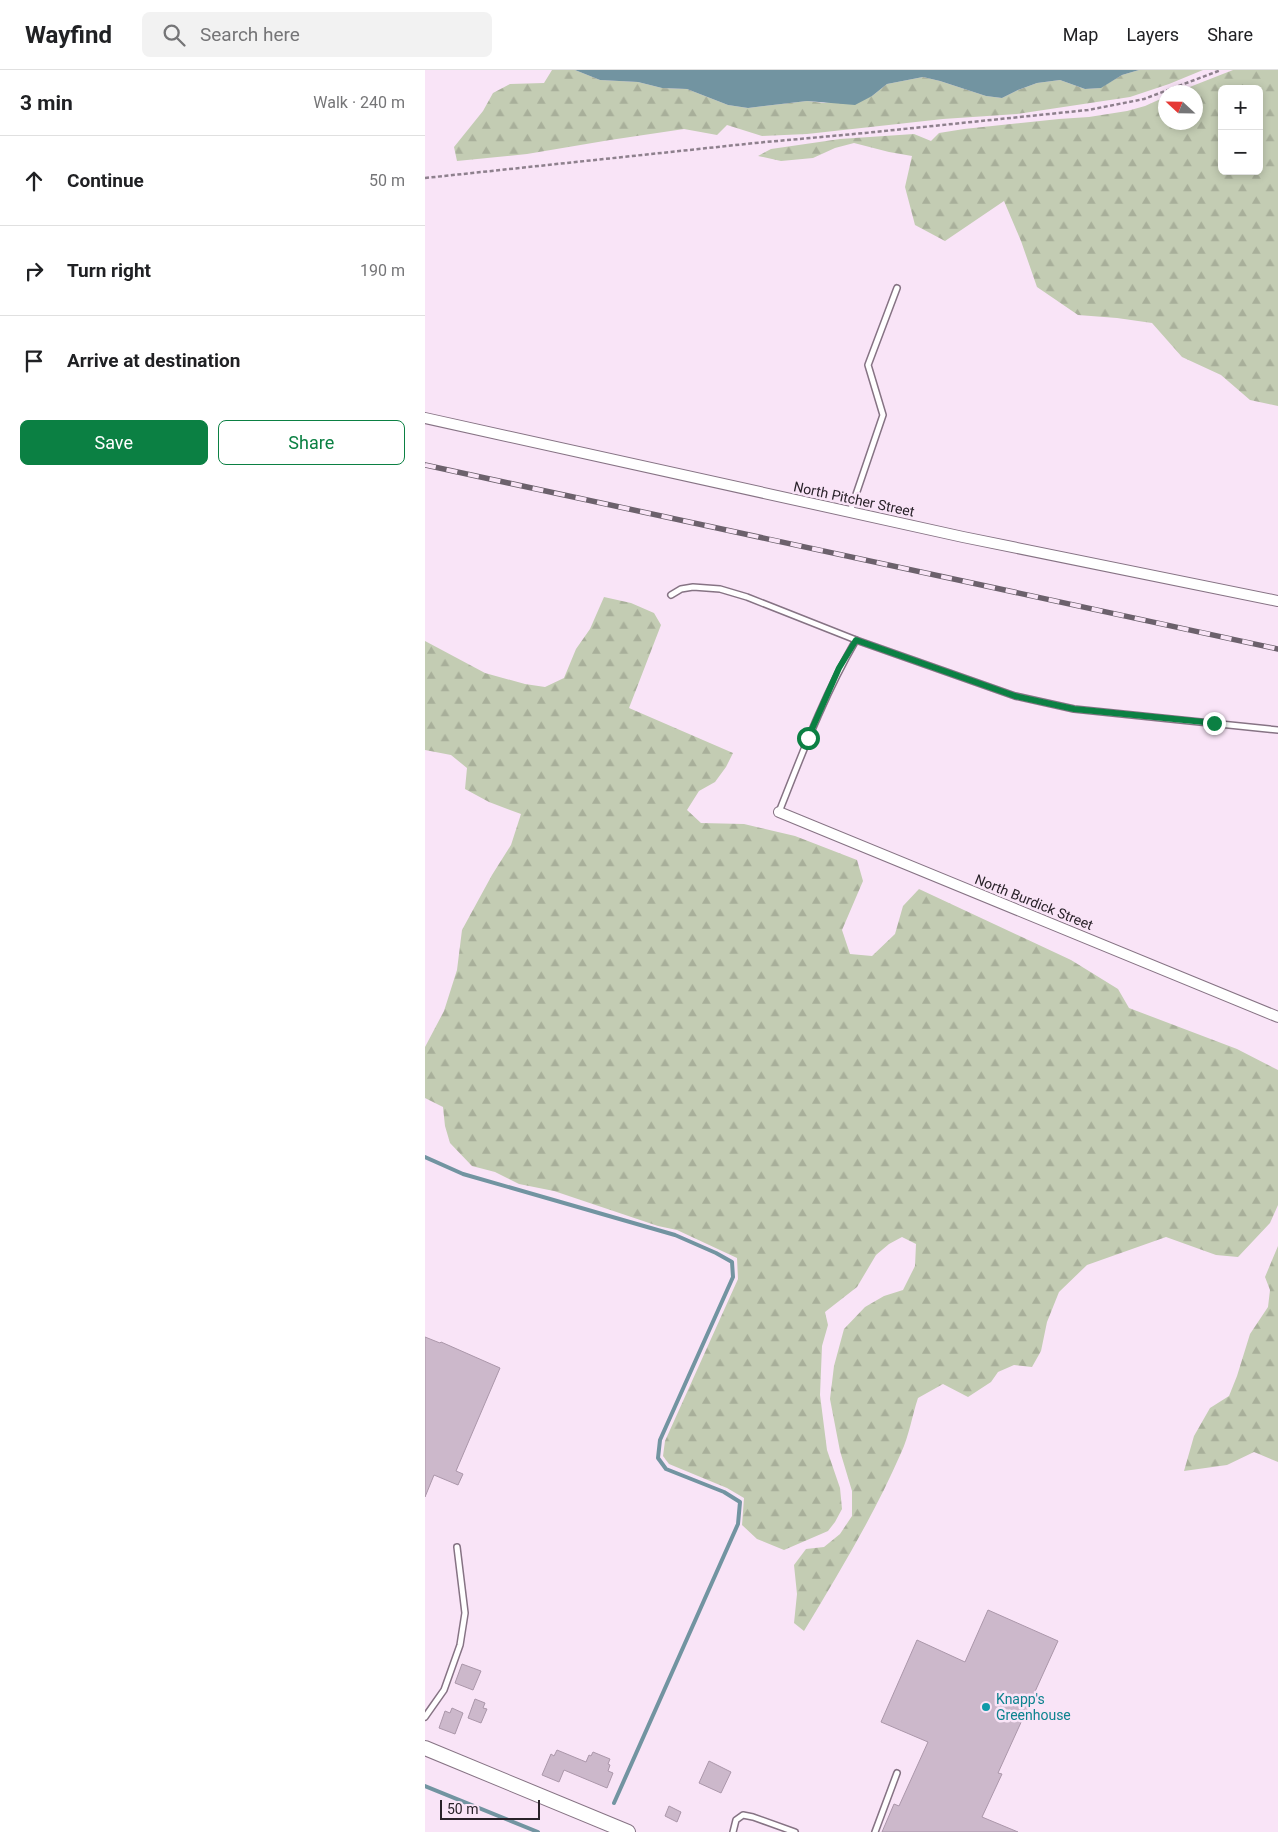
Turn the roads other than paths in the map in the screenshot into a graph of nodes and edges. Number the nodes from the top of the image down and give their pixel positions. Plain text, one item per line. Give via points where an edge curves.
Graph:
1 (897, 288) dead end
2 (425, 418) edge
3 (850, 512) junction
4 (671, 596) dead end
5 (1278, 601) edge
6 (856, 640) junction
7 (1278, 730) edge
8 (779, 812) joint
9 (1278, 1017) edge
10 (457, 1548) dead end
11 (425, 1717) edge
12 (425, 1748) edge
13 (897, 1772) dead end
14 (628, 1832) edge
15 (733, 1832) edge
16 (795, 1832) edge
17 (875, 1832) edge

1 - 3 lane via 868,365 883,415
2 - 3 street, North Pitcher Street
3 - 5 street, North Pitcher Street
4 - 6 lane via 681,589 693,587 720,589
6 - 7 lane via 1015,696 1074,709
6 - 8 lane via 839,668
8 - 9 street, North Burdick Street
10 - 11 lane via 465,1613 460,1645 444,1690
12 - 14 street
13 - 17 lane
15 - 16 lane via 736,1820 743,1815

